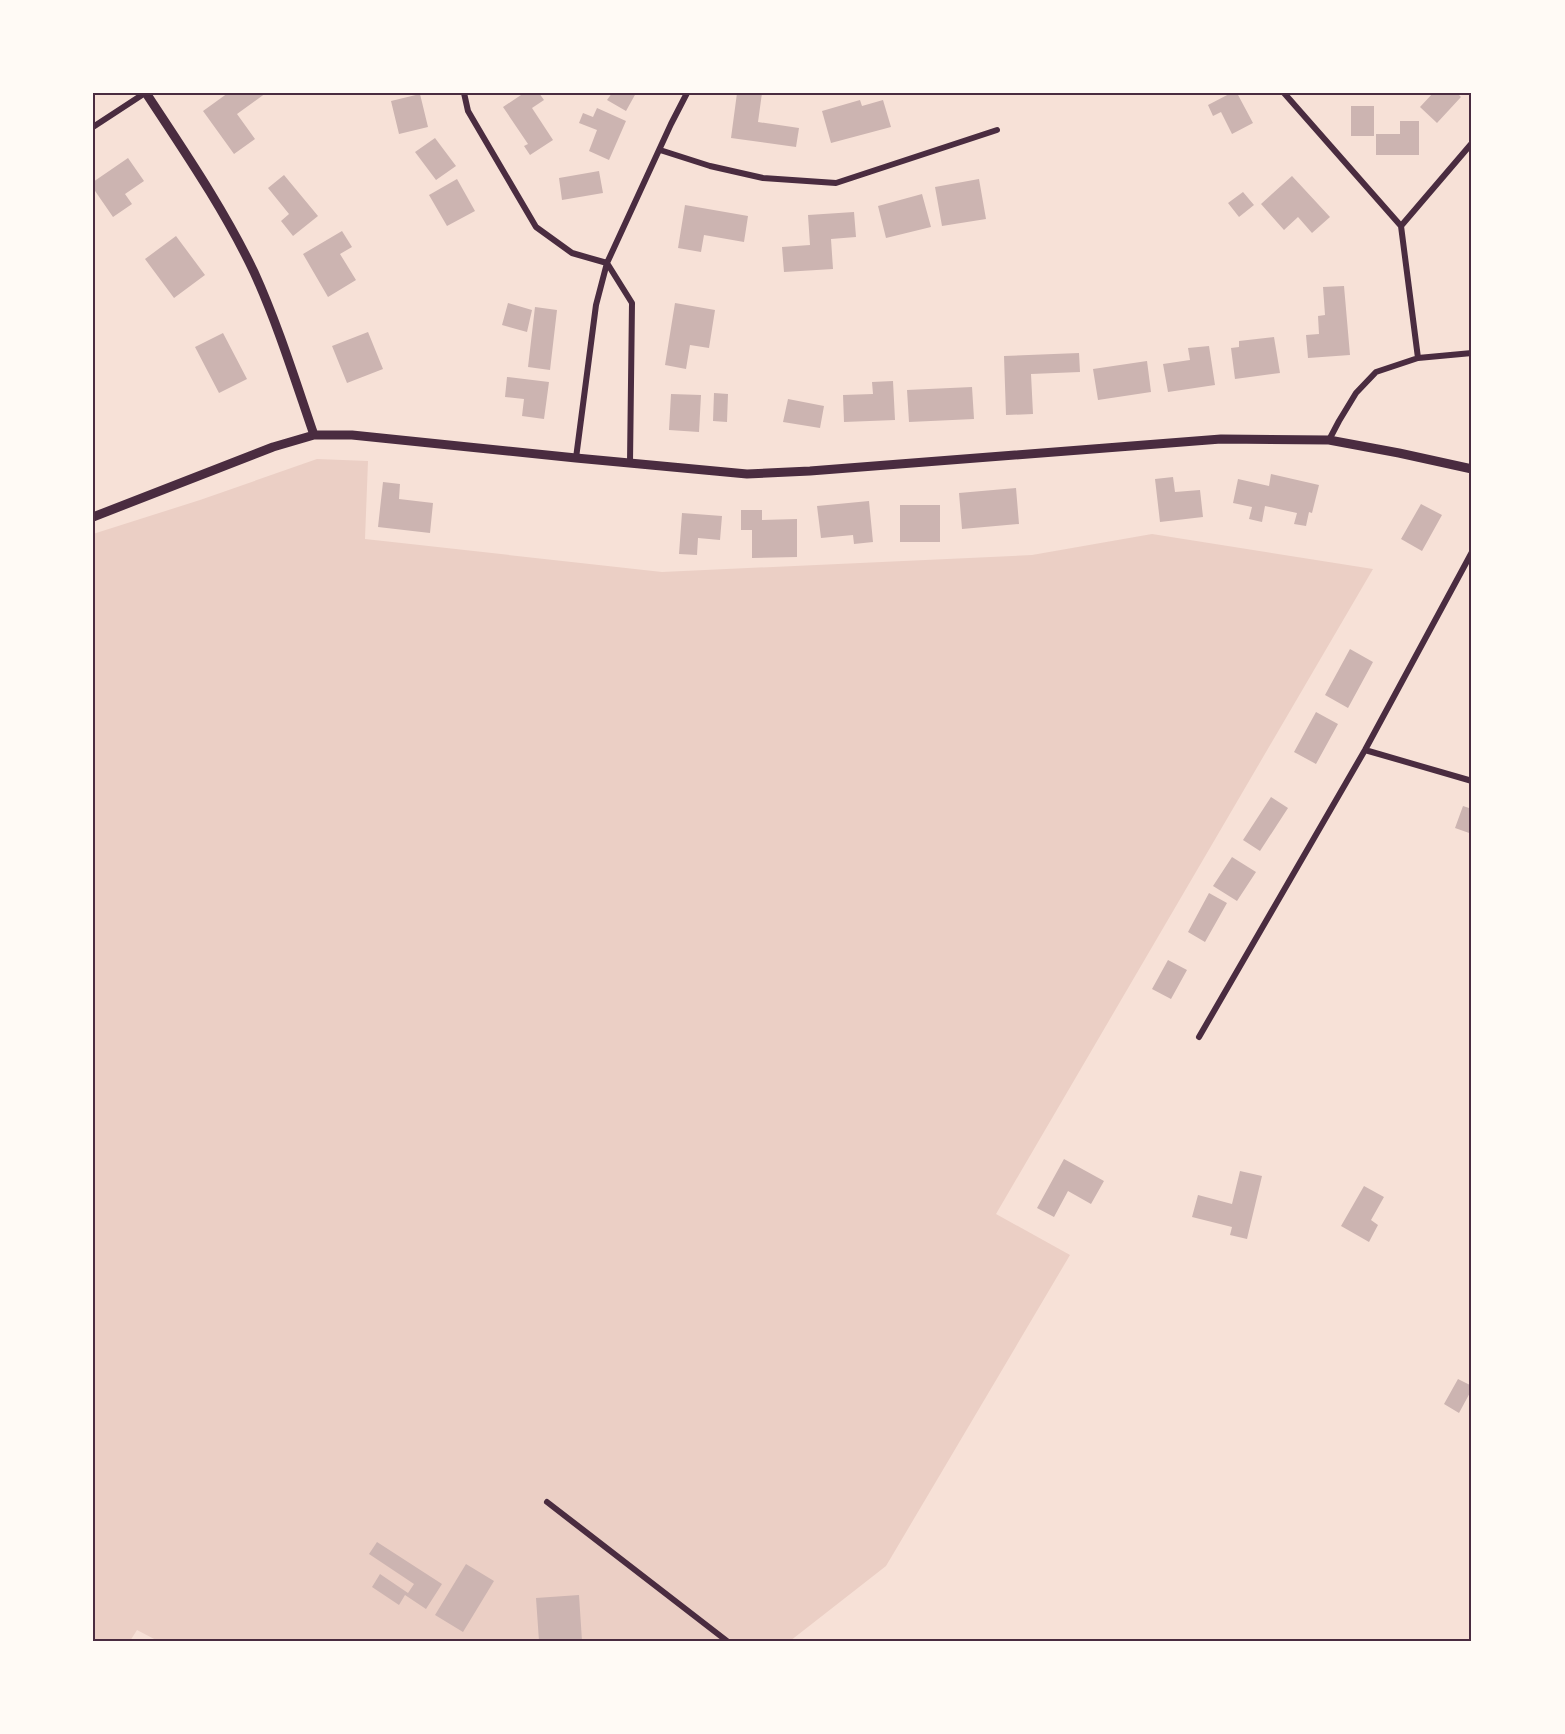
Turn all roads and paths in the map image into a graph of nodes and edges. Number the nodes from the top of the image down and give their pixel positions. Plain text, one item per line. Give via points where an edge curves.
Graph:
1 (145, 93) edge
2 (464, 93) edge
3 (687, 93) edge
4 (1284, 93) edge
5 (93, 127) edge
6 (997, 130) dead end
7 (1472, 143) edge
8 (660, 150) junction
9 (1401, 226) junction
10 (607, 263) junction
11 (1472, 353) edge
12 (1418, 358) junction
13 (314, 435) junction
14 (1329, 440) junction
15 (576, 458) junction
16 (630, 462) junction
17 (1472, 469) edge
18 (93, 517) edge
19 (1472, 552) edge
20 (1365, 750) junction
21 (1472, 781) edge
22 (1198, 1037) dead end
23 (547, 1502) dead end
24 (727, 1641) edge

1 - 5 street
1 - 13 street via 208,190 254,272 276,323
2 - 10 street via 468,111 536,227 572,253
3 - 8 street
4 - 9 street
6 - 8 street via 836,183 763,178
7 - 9 street
8 - 10 street
9 - 12 street
10 - 15 street via 596,305
10 - 16 street via 632,303
11 - 12 street
12 - 14 street via 1377,372 1356,393
13 - 15 street via 352,435
13 - 18 street via 273,447
14 - 16 street via 1221,439 747,474
14 - 17 street
15 - 16 street
19 - 20 street
20 - 21 street
20 - 22 street
23 - 24 street

